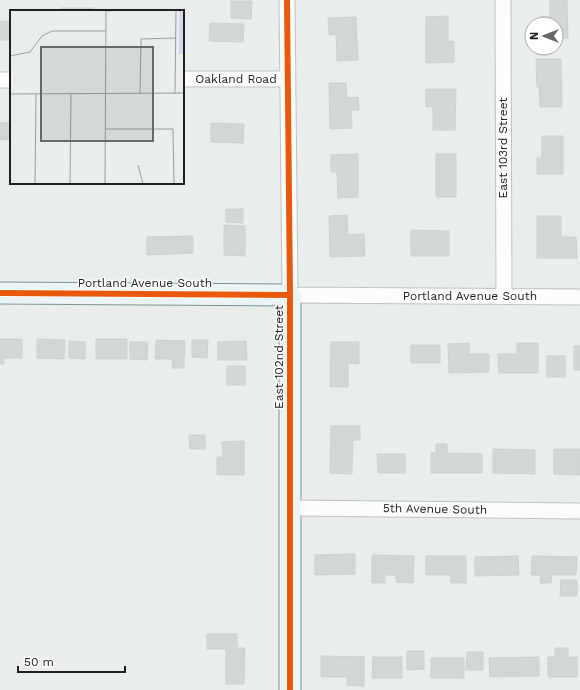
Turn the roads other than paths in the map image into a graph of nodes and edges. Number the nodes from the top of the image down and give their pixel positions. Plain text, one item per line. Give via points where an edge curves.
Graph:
1 (287, 0) edge
2 (503, 0) edge
3 (184, 79) edge
4 (288, 79) junction
5 (0, 293) edge
6 (290, 295) junction
7 (504, 296) junction
8 (580, 297) edge
9 (290, 508) junction
10 (580, 511) edge
11 (290, 690) edge

1 - 4 street, East 102nd Street
2 - 7 street, East 103rd Street
3 - 4 street, Oakland Road
4 - 6 street, East 102nd Street
5 - 6 street, Portland Avenue South
6 - 7 street, Portland Avenue South
6 - 9 street, East 102nd Street
7 - 8 street, Portland Avenue South
9 - 10 street, 5th Avenue South
9 - 11 street, East 102nd Street

